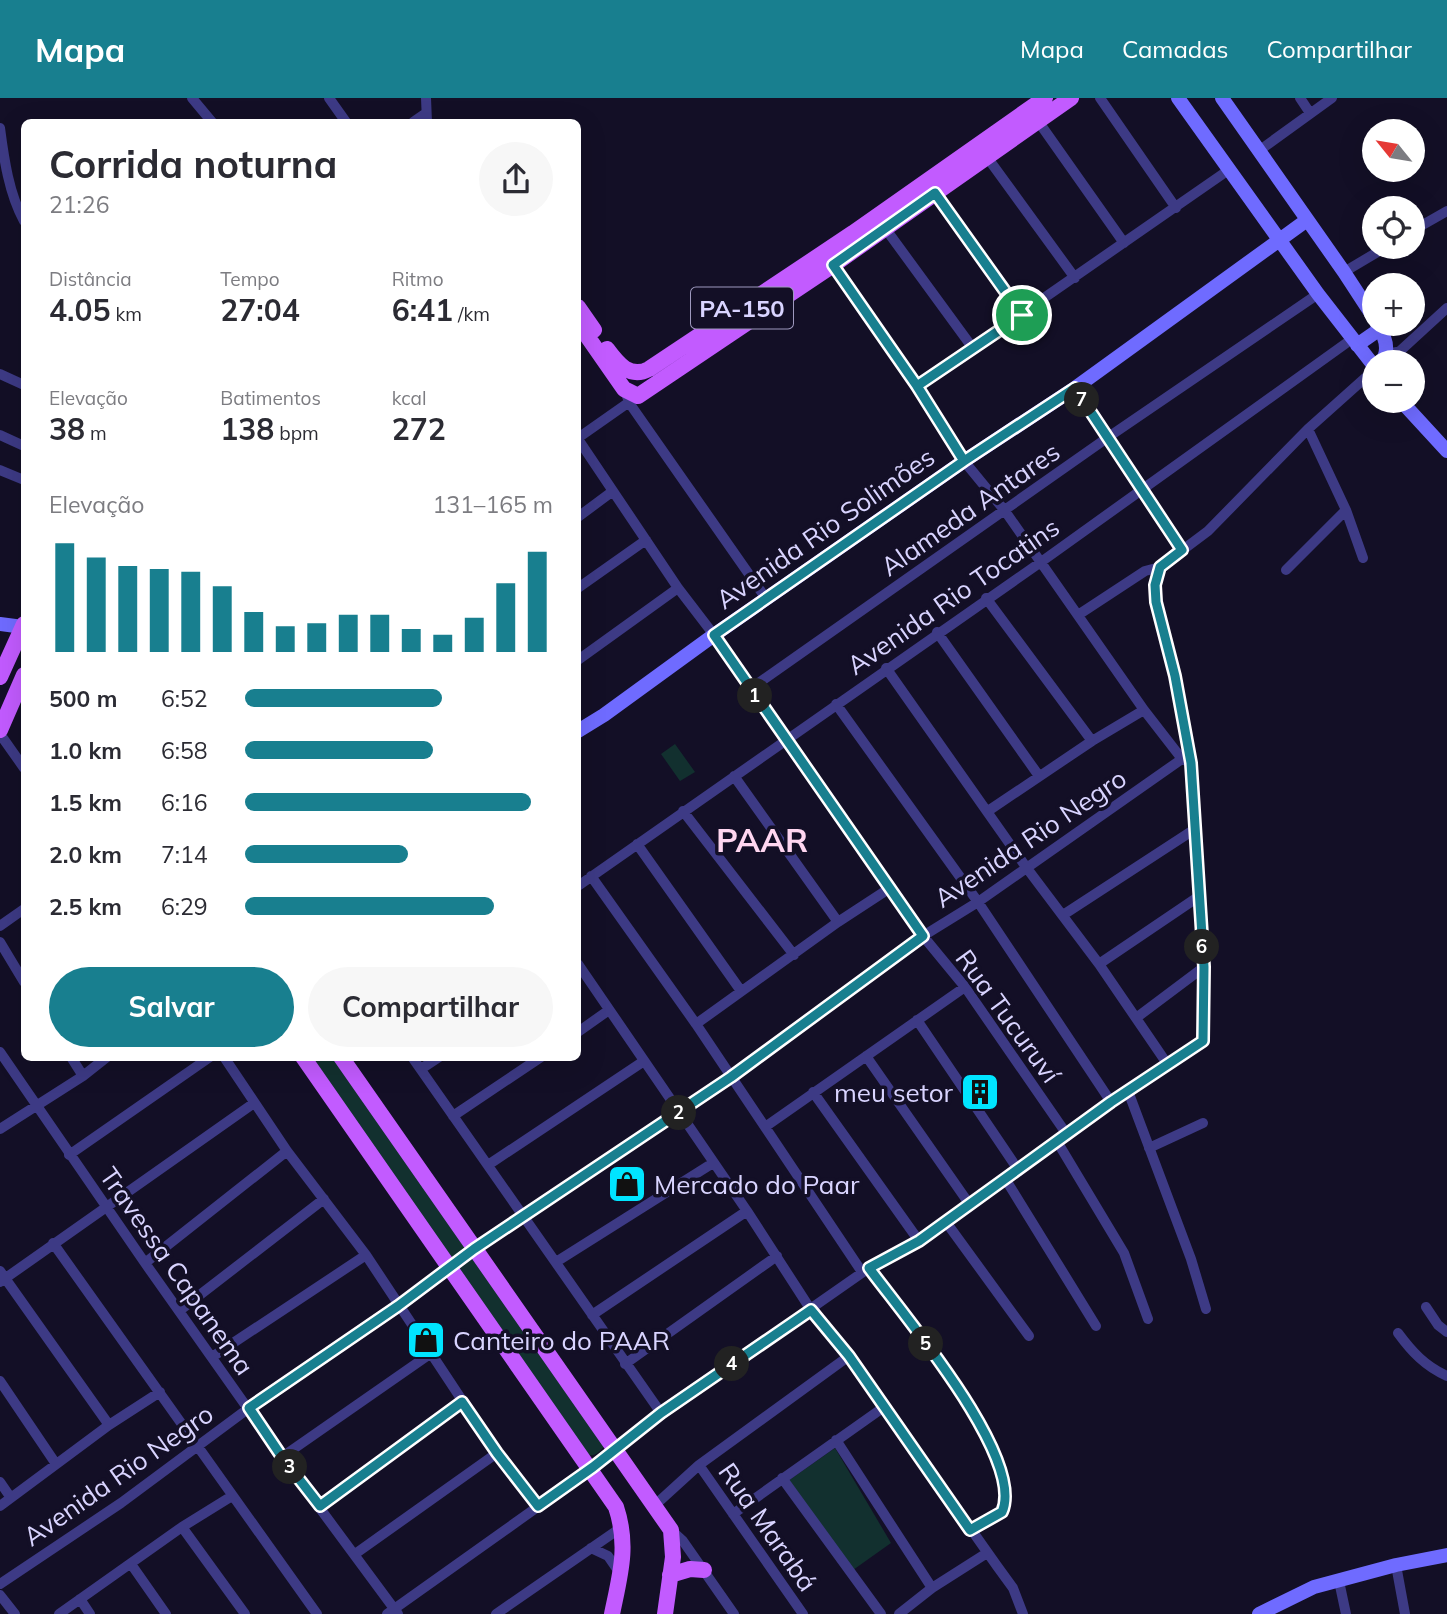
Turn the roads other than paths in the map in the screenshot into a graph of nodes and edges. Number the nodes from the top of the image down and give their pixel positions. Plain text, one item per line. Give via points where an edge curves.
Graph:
1 (192, 98) edge
2 (329, 98) edge
3 (426, 98) edge
4 (1045, 98) edge
5 (1070, 98) edge
6 (1100, 98) edge
7 (1178, 98) edge
8 (1222, 98) edge
9 (1300, 98) edge
10 (1332, 98) edge
11 (1310, 113) junction
12 (427, 118) edge
13 (210, 119) edge
14 (344, 119) edge
15 (1038, 121) junction
16 (0, 128) edge
17 (1260, 150) junction
18 (987, 157) junction
19 (1230, 169) junction
20 (935, 193) junction
21 (1176, 208) junction
22 (1447, 211) edge
23 (21, 216) edge
24 (1307, 220) junction
25 (1425, 224) edge
26 (885, 228) junction
27 (853, 233) junction
28 (1281, 239) junction
29 (1124, 243) junction
30 (1366, 259) edge
31 (833, 265) junction
32 (1344, 272) junction
33 (1075, 278) junction
34 (1318, 293) junction
35 (1362, 300) edge
36 (1447, 308) edge
37 (581, 311) edge
38 (1022, 315) junction
39 (581, 327) edge
40 (1362, 335) edge
41 (1354, 342) junction
42 (972, 347) junction
43 (1401, 350) edge
44 (1362, 352) edge
45 (0, 374) edge
46 (1362, 379) edge
47 (21, 384) edge
48 (917, 386) junction
49 (1075, 388) junction
50 (630, 396) junction
51 (1412, 413) edge
52 (1308, 429) junction
53 (0, 435) edge
54 (581, 436) edge
55 (1107, 438) junction
56 (581, 443) edge
57 (21, 445) edge
58 (1447, 451) edge
59 (964, 461) junction
60 (0, 470) edge
61 (21, 479) edge
62 (1142, 488) junction
63 (613, 491) junction
64 (1346, 510) junction
65 (1005, 511) junction
66 (581, 514) edge
67 (646, 540) junction
68 (1182, 550) junction
69 (1363, 558) dead end
70 (1041, 562) junction
71 (1160, 567) junction
72 (1286, 570) dead end
73 (581, 586) edge
74 (678, 588) junction
75 (986, 598) junction
76 (767, 600) junction
77 (1078, 615) junction
78 (0, 624) edge
79 (21, 626) edge
80 (21, 632) edge
81 (937, 632) junction
82 (714, 635) junction
83 (581, 658) edge
84 (886, 668) junction
85 (0, 677) edge
86 (21, 682) edge
87 (750, 689) junction
88 (836, 704) junction
89 (1144, 710) junction
90 (581, 729) edge
91 (0, 732) edge
92 (785, 740) junction
93 (1092, 741) junction
94 (1187, 761) junction
95 (21, 764) edge
96 (734, 776) junction
97 (1039, 776) junction
98 (683, 811) junction
99 (988, 811) junction
100 (1195, 830) junction
101 (637, 844) junction
102 (1026, 867) junction
103 (591, 876) junction
104 (581, 884) edge
105 (890, 888) junction
106 (1198, 897) junction
107 (978, 902) junction
108 (21, 911) edge
109 (1063, 915) junction
110 (838, 922) junction
111 (0, 926) edge
112 (923, 936) junction
113 (0, 942) edge
114 (794, 955) junction
115 (1099, 964) junction
116 (1204, 967) junction
117 (581, 968) edge
118 (21, 977) edge
119 (965, 987) junction
120 (741, 991) junction
121 (609, 1010) junction
122 (1136, 1018) junction
123 (917, 1020) junction
124 (696, 1024) junction
125 (581, 1030) edge
126 (0, 1052) edge
127 (866, 1056) junction
128 (74, 1061) edge
129 (102, 1061) edge
130 (204, 1061) edge
131 (227, 1061) edge
132 (306, 1061) edge
133 (344, 1061) edge
134 (415, 1061) edge
135 (433, 1061) edge
136 (535, 1061) edge
137 (644, 1061) junction
138 (1168, 1065) junction
139 (421, 1069) junction
140 (83, 1076) junction
141 (731, 1077) junction
142 (1128, 1091) junction
143 (813, 1092) junction
144 (1111, 1102) junction
145 (254, 1103) junction
146 (36, 1107) junction
147 (680, 1112) junction
148 (453, 1116) junction
149 (1203, 1123) dead end
150 (765, 1127) junction
151 (0, 1129) edge
152 (1068, 1136) junction
153 (1058, 1143) junction
154 (1149, 1148) junction
155 (287, 1151) junction
156 (69, 1155) junction
157 (713, 1163) junction
158 (488, 1165) junction
159 (1019, 1171) junction
160 (1006, 1180) junction
161 (324, 1199) junction
162 (970, 1205) junction
163 (107, 1208) junction
164 (747, 1211) junction
165 (522, 1215) junction
166 (946, 1222) junction
167 (919, 1241) junction
168 (54, 1243) junction
169 (475, 1248) junction
170 (366, 1255) junction
171 (777, 1256) junction
172 (556, 1262) junction
173 (145, 1264) junction
174 (448, 1268) junction
175 (866, 1270) junction
176 (2, 1277) edge
177 (398, 1306) junction
178 (1426, 1307) dead end
179 (1206, 1309) dead end
180 (811, 1310) junction
181 (179, 1311) junction
182 (592, 1315) junction
183 (1148, 1319) dead end
184 (1096, 1326) dead end
185 (1447, 1332) edge
186 (1398, 1333) dead end
187 (1029, 1336) dead end
188 (430, 1354) junction
189 (849, 1356) junction
190 (212, 1357) junction
191 (625, 1364) junction
192 (1447, 1376) edge
193 (0, 1381) edge
194 (160, 1392) junction
195 (462, 1402) junction
196 (884, 1407) junction
197 (249, 1408) junction
198 (661, 1413) junction
199 (108, 1425) junction
200 (836, 1440) junction
201 (198, 1446) junction
202 (614, 1449) junction
203 (497, 1453) junction
204 (282, 1457) junction
205 (56, 1464) junction
206 (699, 1465) junction
207 (590, 1469) junction
208 (782, 1478) junction
209 (0, 1482) edge
210 (232, 1496) junction
211 (11, 1498) junction
212 (0, 1506) edge
213 (320, 1506) junction
214 (538, 1506) junction
215 (654, 1506) junction
216 (733, 1514) junction
217 (182, 1527) junction
218 (622, 1527) junction
219 (671, 1530) junction
220 (970, 1530) junction
221 (591, 1548) junction
222 (987, 1553) junction
223 (355, 1554) junction
224 (1447, 1555) edge
225 (131, 1564) junction
226 (1396, 1565) junction
227 (704, 1570) junction
228 (620, 1573) junction
229 (670, 1574) junction
230 (1339, 1581) junction
231 (0, 1584) edge
232 (932, 1588) junction
233 (0, 1595) edge
234 (80, 1599) junction
235 (1022, 1611) edge
236 (393, 1612) edge
237 (610, 1612) edge
238 (15, 1614) edge
239 (59, 1614) edge
240 (90, 1614) edge
241 (166, 1614) edge
242 (245, 1614) edge
243 (317, 1614) edge
244 (496, 1614) edge
245 (664, 1614) edge
246 (734, 1614) edge
247 (803, 1614) edge
248 (881, 1614) edge
249 (899, 1614) edge
250 (1010, 1614) edge
251 (1259, 1614) edge
252 (1346, 1614) edge
253 (1405, 1614) edge

1 - 13 street
2 - 14 street
3 - 12 street
4 - 27 main road, PA-150
5 - 15 main road, PA-150
6 - 21 street
7 - 19 main road
8 - 17 main road
9 - 11 street
10 - 11 street
11 - 17 street
15 - 18 main road, PA-150
15 - 29 street
16 - 23 street
17 - 24 main road
18 - 20 main road, PA-150
18 - 33 street
19 - 21 street
19 - 28 main road
20 - 26 main road, PA-150
20 - 38 street
21 - 29 street
22 - 25 street
24 - 28 main road, Avenida Rio Solimões
24 - 32 main road
26 - 31 main road, PA-150
26 - 42 street
27 - 31 main road
27 - 37 main road, PA-150 via 641,373 628,371 614,358
28 - 34 main road
28 - 49 main road, Avenida Rio Solimões
29 - 33 street
30 - 32 street
31 - 48 street
31 - 50 main road, PA-150
32 - 35 main road
33 - 38 street
34 - 41 main road
34 - 55 street, Alameda Antares
36 - 43 street
38 - 42 street
39 - 50 main road
40 - 41 main road
41 - 44 main road
41 - 62 street, Avenida Rio Tocatins
42 - 48 street
45 - 47 street
46 - 52 street
48 - 59 street
49 - 55 street
49 - 59 main road, Avenida Rio Solimões
50 - 54 street
50 - 76 street
51 - 58 main road
52 - 64 street
52 - 68 street via 1217,523
53 - 57 street
55 - 62 street
55 - 65 street, Alameda Antares
56 - 63 street, Rua Tucuruví
59 - 65 street
59 - 76 main road, Avenida Rio Solimões
60 - 61 street
62 - 68 street
62 - 70 street, Avenida Rio Tocatins
63 - 66 street
63 - 67 street, Rua Tucuruví
64 - 69 street
64 - 72 street
65 - 70 street
65 - 87 street, Alameda Antares
67 - 73 street
67 - 74 street, Rua Tucuruví
68 - 71 street
70 - 75 street, Avenida Rio Tocatins
70 - 77 street
71 - 77 street via 1145,571
71 - 94 street via 1156,602 1175,676
74 - 82 street, Rua Tucuruví
74 - 83 street
75 - 81 street, Avenida Rio Tocatins
75 - 93 street
76 - 82 main road, Avenida Rio Solimões
77 - 89 street
78 - 79 main road
80 - 85 main road
81 - 84 street, Avenida Rio Tocatins
81 - 97 street
82 - 87 street, Rua Tucuruví
82 - 90 main road, Avenida Rio Solimões
84 - 88 street, Avenida Rio Tocatins
84 - 99 street
86 - 91 main road
87 - 92 street, Rua Tucuruví
88 - 92 street, Avenida Rio Tocatins
88 - 107 street
89 - 93 street
89 - 94 street
91 - 95 street
92 - 96 street, Avenida Rio Tocatins
92 - 105 street, Rua Tucuruví
93 - 97 street
94 - 100 street
94 - 102 street, Avenida Rio Negro
96 - 98 street, Avenida Rio Tocatins
96 - 110 street
97 - 99 street
98 - 101 street, Avenida Rio Tocatins
98 - 114 street
99 - 102 street
100 - 106 street
100 - 109 street
101 - 103 street, Avenida Rio Tocatins
101 - 120 street
102 - 107 street, Avenida Rio Negro
102 - 109 street
103 - 104 street, Avenida Rio Tocatins
103 - 124 street
105 - 110 street
105 - 112 street, Rua Tucuruví
106 - 115 street
106 - 116 street
107 - 112 street, Avenida Rio Negro
107 - 144 street
108 - 111 street
109 - 115 street
110 - 114 street
112 - 119 street, Rua Tucuruví
112 - 141 street, Avenida Rio Negro
113 - 118 street
114 - 120 street
115 - 122 street
116 - 122 street
116 - 138 street via 1203,1041
117 - 121 street
119 - 123 street
119 - 152 street, Rua Tucuruví
120 - 124 street
121 - 125 street
121 - 137 street
122 - 138 street
123 - 127 street
123 - 159 street
124 - 141 street
126 - 146 street, Travessa Capanema
127 - 143 street
127 - 162 street
128 - 140 street
129 - 140 street
130 - 156 street
131 - 145 street
132 - 174 main road
133 - 169 main road
134 - 139 street
135 - 139 street
136 - 148 street
137 - 147 street
137 - 158 street
138 - 142 street
139 - 148 street
140 - 146 street
141 - 147 street, Avenida Rio Negro
141 - 150 street
142 - 144 street
142 - 154 street
143 - 150 street
143 - 167 street
144 - 152 street
145 - 155 street
145 - 163 street
146 - 151 street
146 - 156 street, Travessa Capanema
147 - 157 street
147 - 165 street, Avenida Rio Negro
148 - 158 street
149 - 154 street
150 - 175 street
152 - 153 street
153 - 159 street
153 - 183 street via 1124,1253
154 - 179 street
155 - 161 street
155 - 173 street
156 - 163 street, Travessa Capanema
157 - 164 street
157 - 172 street
158 - 165 street
159 - 160 street
160 - 162 street
160 - 184 street
161 - 170 street
161 - 181 street
162 - 166 street
163 - 168 street
163 - 173 street, Travessa Capanema
164 - 171 street
164 - 182 street
165 - 169 street, Avenida Rio Negro
165 - 172 street
166 - 167 street
166 - 187 street
167 - 175 street
168 - 176 street
168 - 194 street
169 - 174 street, Avenida Rio Negro
169 - 202 main road
170 - 177 street
170 - 190 street
171 - 180 street
171 - 191 street
172 - 182 street
173 - 181 street, Travessa Capanema
174 - 177 street, Avenida Rio Negro
174 - 207 main road
175 - 180 street
175 - 220 street via 958,1387 1000,1464 1006,1497 1002,1512
176 - 199 street
177 - 188 street
177 - 197 street, Avenida Rio Negro
178 - 185 street
180 - 189 street
180 - 198 street
181 - 190 street, Travessa Capanema
182 - 191 street
186 - 192 street via 1415,1356
188 - 195 street
188 - 204 street
189 - 196 street
189 - 206 street
190 - 197 street, Travessa Capanema
191 - 198 street
193 - 205 street
194 - 199 street
194 - 201 street
195 - 203 street
195 - 213 street
196 - 200 street
196 - 220 street
197 - 201 street, Avenida Rio Negro
197 - 204 street, Travessa Capanema
198 - 202 street
199 - 205 street
200 - 208 street
200 - 232 street
201 - 210 street
201 - 231 street, Avenida Rio Negro
202 - 207 street
202 - 215 main road
203 - 214 street
203 - 223 street
204 - 213 street, Travessa Capanema
205 - 211 street
206 - 215 street
206 - 216 street, Rua Marabá
207 - 214 street
207 - 218 main road via 616,1507
208 - 216 street
208 - 248 street
209 - 211 street
210 - 217 street
210 - 243 street
211 - 212 street
213 - 223 street, Travessa Capanema
214 - 236 street
215 - 219 main road
216 - 247 street, Rua Marabá
217 - 225 street
217 - 242 street
218 - 221 street
218 - 228 main road
219 - 227 street
219 - 229 main road
220 - 222 street
221 - 228 street via 608,1556
221 - 244 street
222 - 232 street
222 - 235 street via 1013,1588
223 - 236 street, Travessa Capanema
224 - 226 main road
225 - 234 street
225 - 241 street
226 - 230 main road
226 - 253 street
227 - 229 main road
227 - 246 street
228 - 237 main road
229 - 245 main road
230 - 251 main road via 1314,1587
230 - 252 street
232 - 249 street
233 - 238 street
234 - 239 street
234 - 240 street
235 - 250 street

